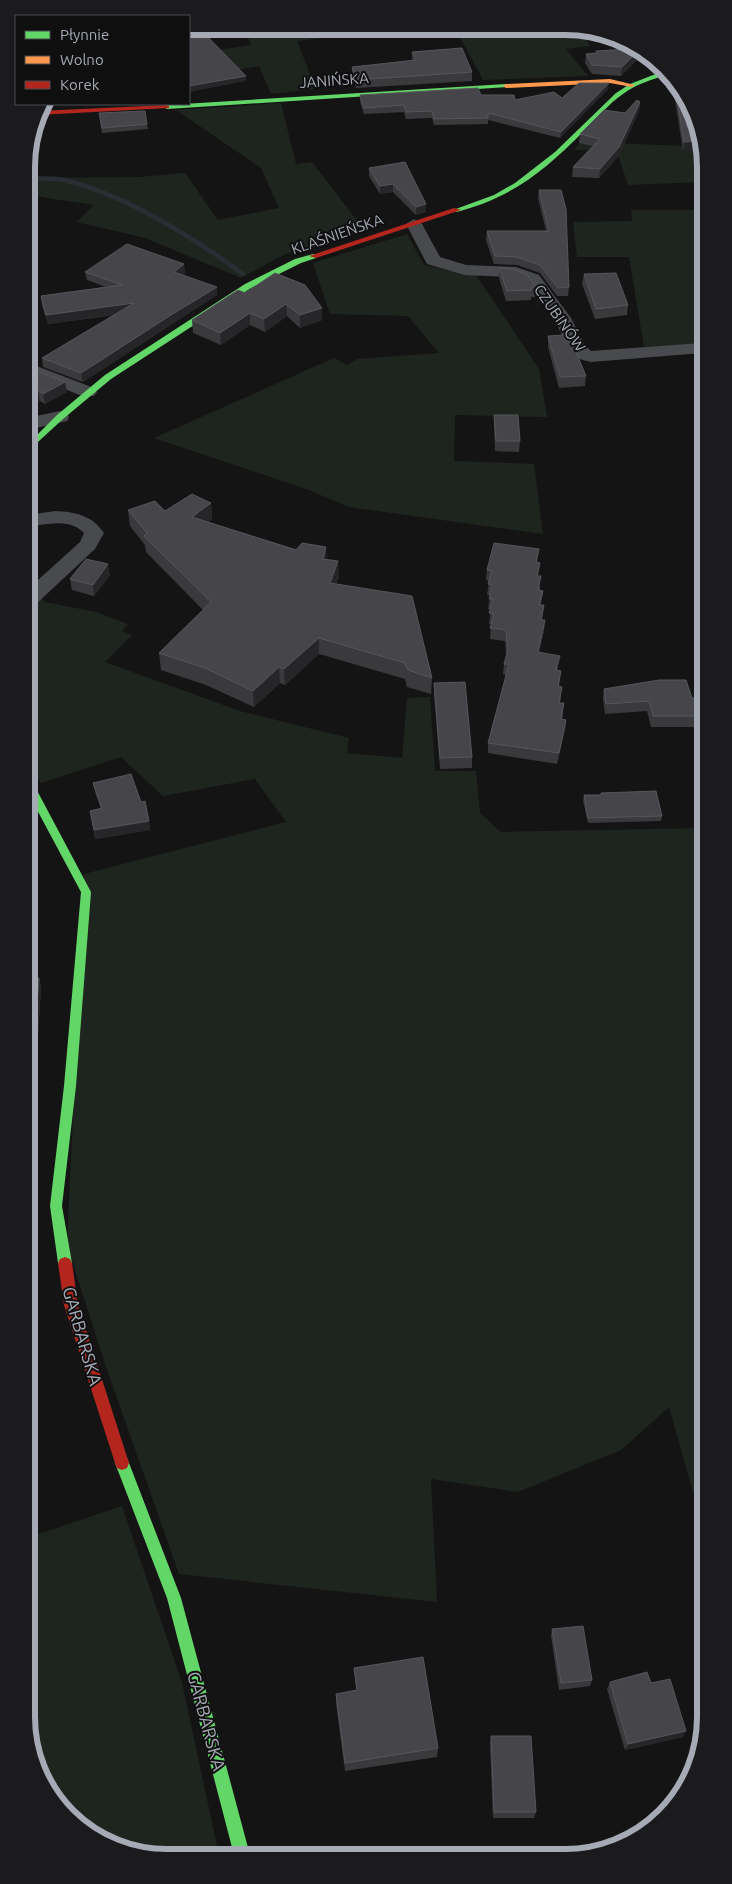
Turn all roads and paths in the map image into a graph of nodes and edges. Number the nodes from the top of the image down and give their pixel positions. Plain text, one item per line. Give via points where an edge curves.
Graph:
1 (659, 75) edge
2 (632, 85) junction
3 (47, 113) edge
4 (414, 224) junction
5 (697, 348) edge
6 (35, 371) edge
7 (88, 392) junction
8 (60, 417) junction
9 (35, 422) edge
10 (35, 442) edge
11 (35, 520) edge
12 (35, 594) edge
13 (35, 796) edge
14 (240, 1849) edge

1 - 2 street, KLAŚNIEŃSKA
2 - 3 street, JANIŃSKA via 610,81 561,82
2 - 4 street, KLAŚNIEŃSKA via 618,94 542,167 516,186 482,202
4 - 5 street, CZUBINÓW via 433,260 465,270 516,272 533,279 562,318 576,347 591,358
4 - 7 street, KLAŚNIEŃSKA via 298,261 248,286
6 - 7 street
7 - 8 street, KLAŚNIEŃSKA
8 - 9 street
8 - 10 street, KLAŚNIEŃSKA
11 - 12 street via 58,517 83,521 94,532 88,545
13 - 14 street, GARBARSKA via 86,892 70,1086 56,1206 71,1305 125,1473 174,1598

